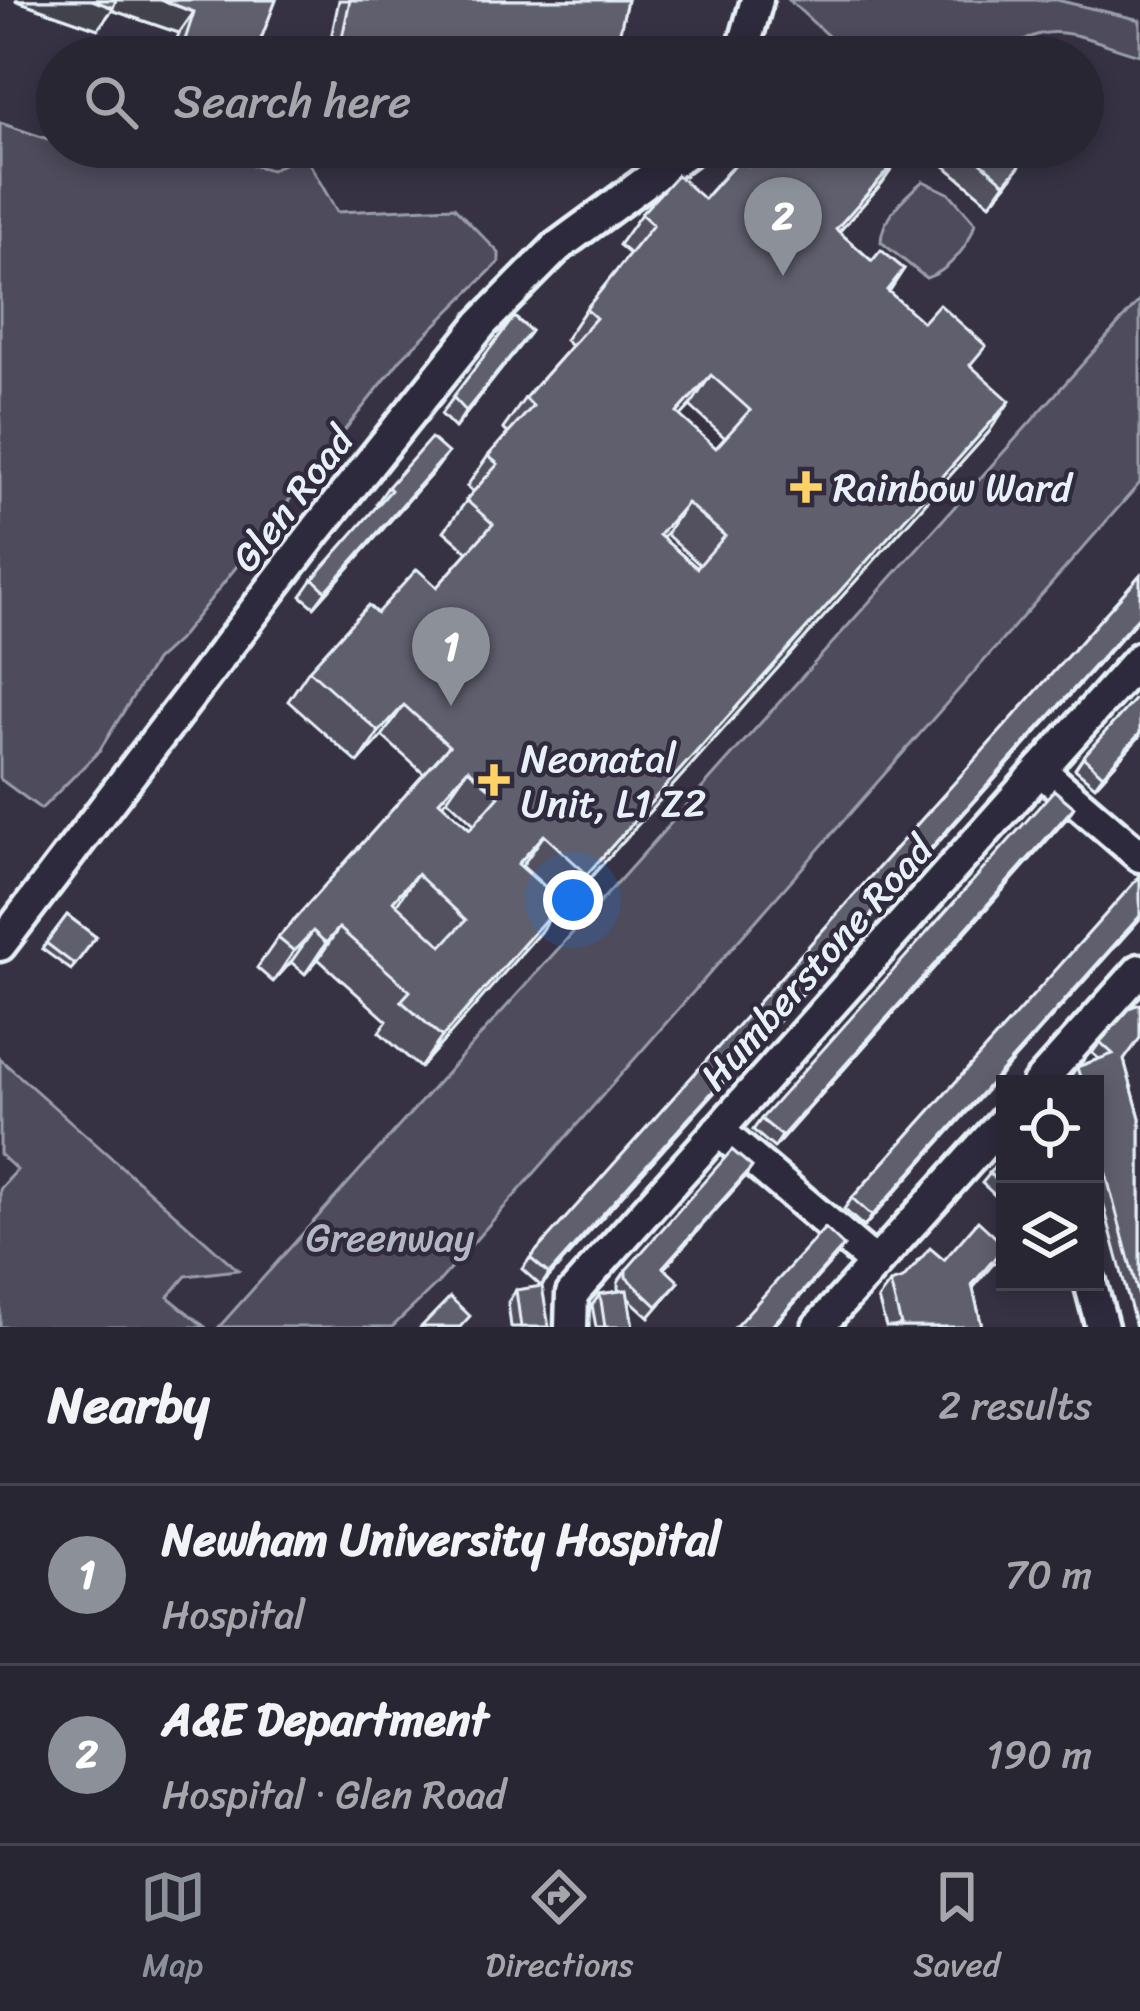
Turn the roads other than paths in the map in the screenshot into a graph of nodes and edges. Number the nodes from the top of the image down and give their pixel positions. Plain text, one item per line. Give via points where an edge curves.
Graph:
1 (757, 0) edge
2 (747, 36) edge
3 (665, 168) edge
4 (1140, 658) edge
5 (1040, 770) junction
6 (1140, 856) edge
7 (0, 945) edge
8 (1140, 970) edge
9 (1046, 1075) edge
10 (718, 1130) junction
11 (996, 1130) edge
12 (875, 1263) junction
13 (1092, 1291) edge
14 (571, 1327) edge
15 (818, 1327) edge
16 (1102, 1327) edge

1 - 2 street
3 - 7 street, Glen Road via 556,248 492,312
4 - 5 street, Humberstone Road
5 - 6 street
5 - 10 street, Humberstone Road
8 - 9 street
10 - 12 street
10 - 14 street, Humberstone Road via 572,1294
11 - 12 street
12 - 15 street
13 - 16 street

